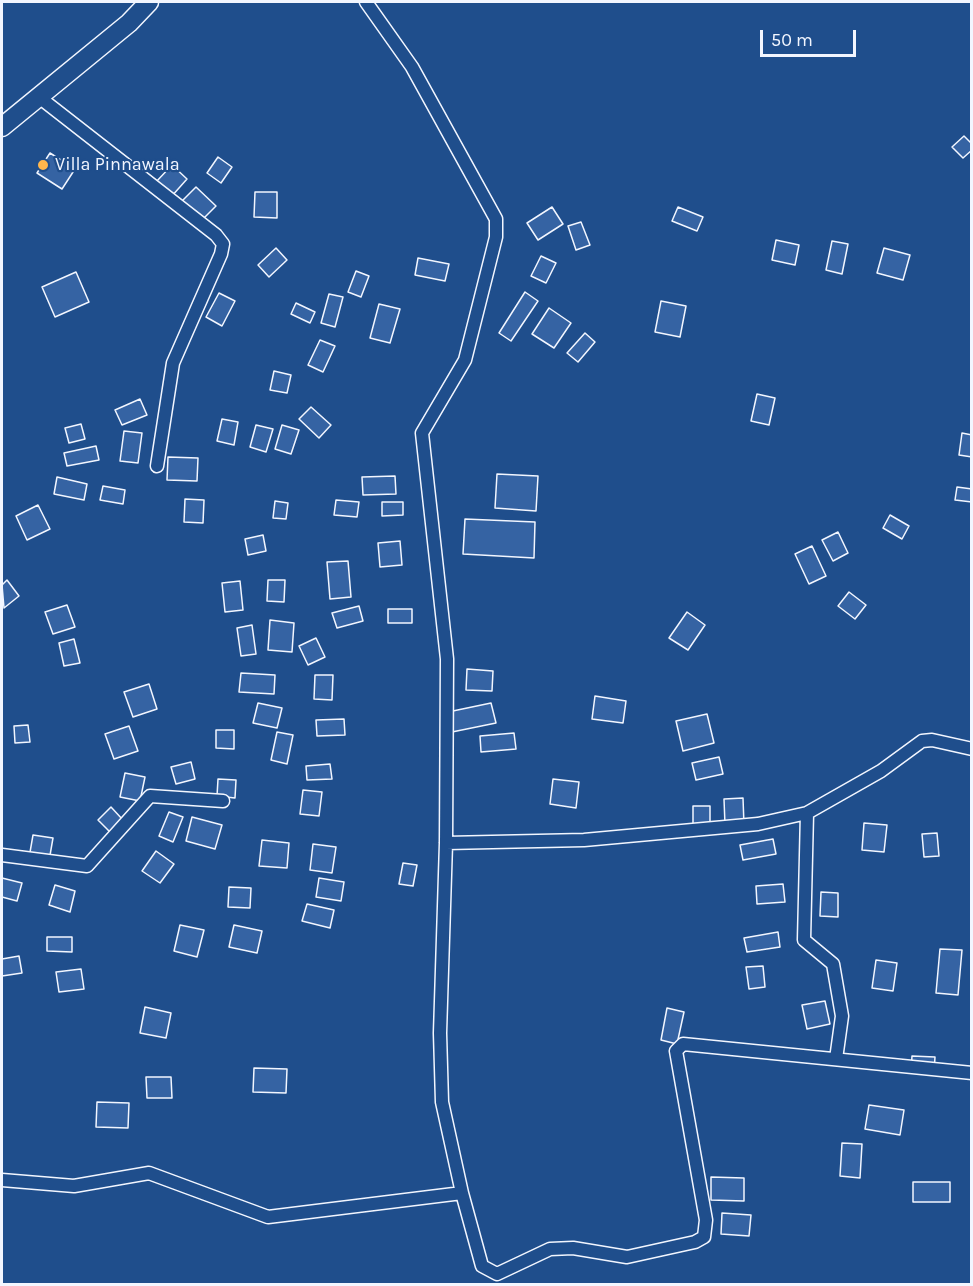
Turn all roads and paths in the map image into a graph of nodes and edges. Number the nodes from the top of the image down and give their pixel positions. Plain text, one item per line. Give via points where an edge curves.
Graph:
1 (149, 2) edge
2 (366, 2) edge
3 (39, 97) junction
4 (2, 127) edge
5 (157, 466) dead end
6 (972, 749) edge
7 (223, 801) dead end
8 (807, 813) junction
9 (446, 843) junction
10 (2, 855) edge
11 (836, 1059) junction
12 (972, 1073) edge
13 (2, 1180) edge
14 (462, 1193) junction

1 - 3 main road
2 - 9 street via 412,68 496,219 496,237 465,360 422,433 447,659
3 - 4 main road
3 - 5 street via 223,244 173,363
6 - 8 street via 922,741 881,771
7 - 10 street via 150,796 87,866
8 - 9 street via 758,824 584,840
8 - 11 street via 804,940 833,964 842,1016
9 - 14 street via 440,1033 442,1102
11 - 12 street
11 - 14 street via 683,1044 676,1051 706,1220 704,1237 695,1242 627,1257 573,1248 550,1249 497,1274 482,1266
13 - 14 street via 74,1186 149,1173 268,1217

